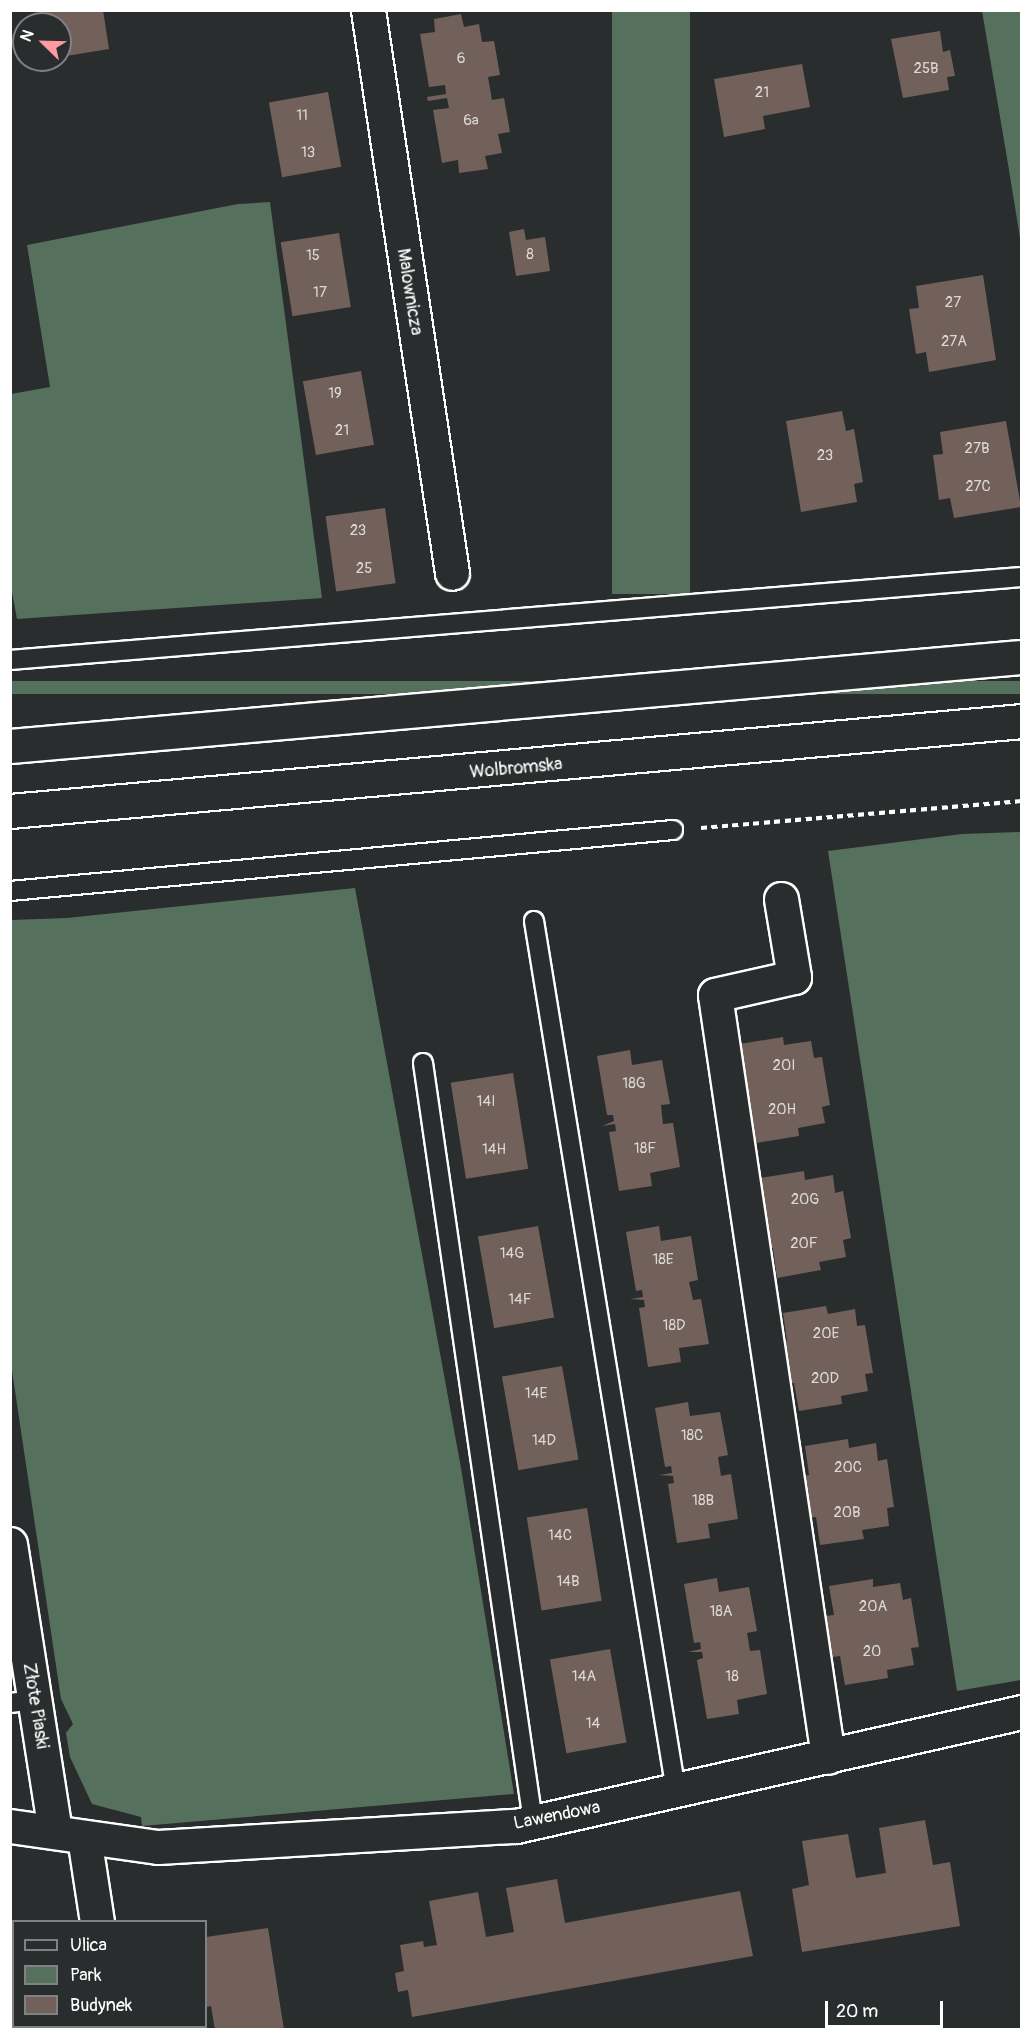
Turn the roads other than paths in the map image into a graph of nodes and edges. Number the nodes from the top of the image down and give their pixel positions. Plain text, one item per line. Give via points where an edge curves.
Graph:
1 (368, 10) edge
2 (452, 573) dead end
3 (1022, 577) edge
4 (1022, 657) edge
5 (10, 660) edge
6 (1022, 721) edge
7 (10, 746) edge
8 (10, 811) edge
9 (673, 830) road end
10 (10, 891) edge
11 (781, 899) dead end
12 (534, 921) dead end
13 (423, 1063) dead end
14 (10, 1544) edge
15 (22, 1702) edge
16 (1022, 1712) edge
17 (828, 1757) junction
18 (676, 1791) junction
19 (532, 1822) junction
20 (10, 1826) edge
21 (69, 1835) junction
22 (97, 1920) edge

1 - 2 street, Malownicza
3 - 5 lane
4 - 7 street
6 - 8 street, Wolbromska
9 - 10 lane
11 - 17 street via 794,977 715,995
12 - 18 lane
13 - 19 lane
14 - 15 street, Złote Piaski
15 - 21 street, Złote Piaski
16 - 17 street, Lawendowa
17 - 18 street, Lawendowa
18 - 19 street, Lawendowa
19 - 21 street, Lawendowa via 217,1847 158,1848
20 - 21 street, Lawendowa
21 - 22 street, Złote Piaski

